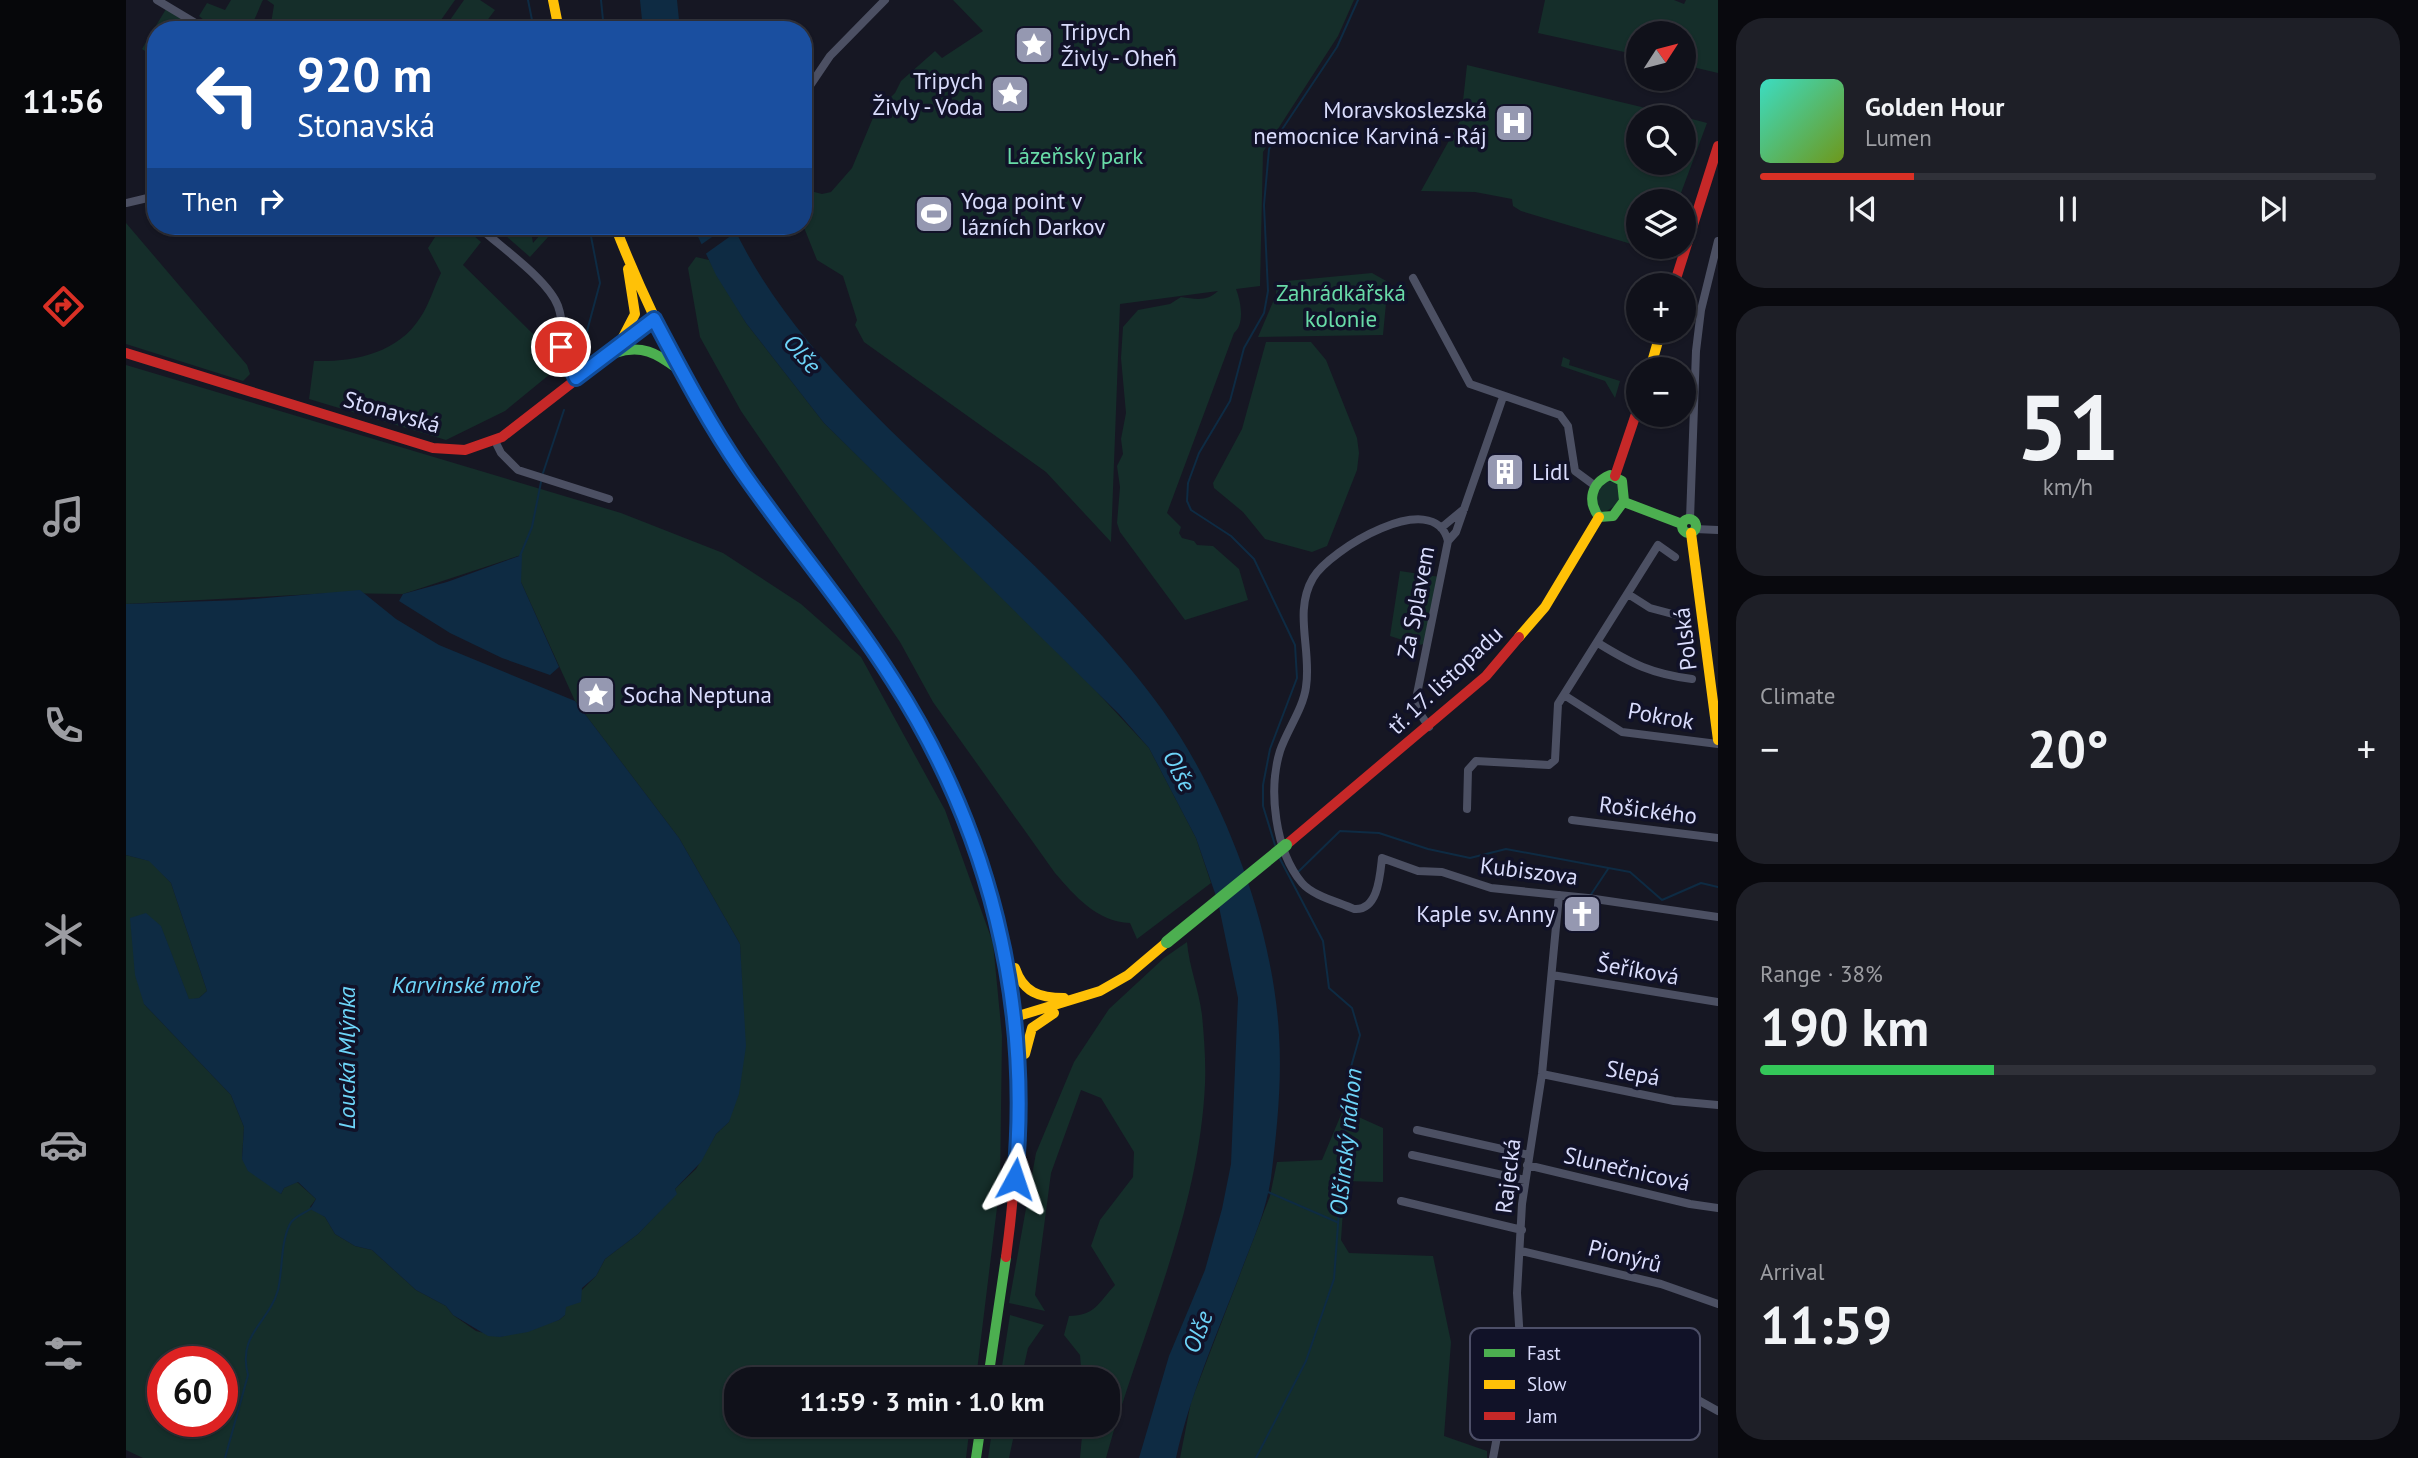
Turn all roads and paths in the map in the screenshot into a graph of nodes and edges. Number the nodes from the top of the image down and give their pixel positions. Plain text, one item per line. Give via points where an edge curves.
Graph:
1 (157, 0) edge
2 (553, 0) edge
3 (885, 0) edge
4 (192, 21) edge
5 (557, 21) edge
6 (812, 83) edge
7 (1718, 146) edge
8 (147, 198) edge
9 (126, 203) edge
10 (488, 235) edge
11 (619, 235) edge
12 (1718, 241) edge
13 (623, 245) junction
14 (1678, 273) edge
15 (1413, 278) dead end
16 (654, 319) junction
17 (126, 353) edge
18 (597, 362) junction
19 (683, 374) junction
20 (576, 378) junction
21 (1503, 397) junction
22 (1632, 427) edge
23 (495, 441) junction
24 (1615, 476) junction
25 (1594, 485) junction
26 (609, 499) dead end
27 (1624, 502) junction
28 (1464, 509) junction
29 (1599, 517) junction
30 (1690, 526) junction
31 (1441, 528) junction
32 (1718, 530) edge
33 (1448, 541) junction
34 (1675, 557) dead end
35 (1628, 594) junction
36 (1684, 617) dead end
37 (1598, 643) junction
38 (1692, 679) dead end
39 (1564, 695) junction
40 (1716, 711) edge
41 (1429, 727) junction
42 (1718, 742) edge
43 (1467, 809) dead end
44 (1572, 820) dead end
45 (1718, 838) edge
46 (1559, 895) junction
47 (1373, 900) joint
48 (1718, 917) edge
49 (1000, 924) junction
50 (1552, 975) junction
51 (1085, 996) junction
52 (1718, 1002) edge
53 (1015, 1017) junction
54 (1542, 1074) junction
55 (1019, 1093) junction
56 (1718, 1105) edge
57 (1416, 1130) dead end
58 (1412, 1155) dead end
59 (1529, 1155) junction
60 (1527, 1165) junction
61 (1525, 1180) junction
62 (1401, 1200) dead end
63 (1718, 1208) edge
64 (1522, 1230) junction
65 (1521, 1251) junction
66 (1718, 1304) edge
67 (1520, 1328) edge
68 (990, 1367) edge
69 (1700, 1400) edge
70 (1718, 1410) edge
71 (979, 1437) edge
72 (1496, 1440) edge
73 (976, 1458) edge
74 (1493, 1458) edge

1 - 4 street
2 - 5 main road
3 - 6 street via 830,56
7 - 14 main road
8 - 9 street
10 - 20 street via 553,296 560,314 563,353
11 - 13 main road
12 - 30 street via 1696,351
13 - 16 main road
13 - 18 main road via 636,315 624,336
15 - 21 street via 1468,381
16 - 18 main road, Stonavská
16 - 19 main road
17 - 23 main road, Stonavská via 433,448 460,451
18 - 19 main road via 626,349 648,348
18 - 20 main road, Stonavská
19 - 49 main road via 734,459 905,698 954,794
20 - 23 main road, Stonavská
21 - 25 street via 1560,415 1566,421 1575,471
21 - 28 street
22 - 24 main road
23 - 26 street via 518,470
24 - 25 main road via 1603,477
24 - 27 main road via 1624,486
25 - 29 main road via 1591,502
27 - 29 main road via 1613,516
27 - 30 main road
28 - 31 street
28 - 33 street
29 - 41 main road, tř. 17. listopadu via 1560,585 1522,637
30 - 32 street
30 - 40 main road, Polská
31 - 33 street, Za Splavem
31 - 47 street, Za Splavem via 1426,520 1399,521 1336,553 1314,577 1303,602 1306,688 1280,751 1274,781 1279,836 1302,884 1354,909 1363,909
33 - 41 street, Za Splavem via 1416,699
34 - 35 street via 1658,545
35 - 36 street via 1650,608
35 - 37 street
37 - 38 street, Pokrok via 1658,674
37 - 39 street
39 - 42 street, Pokrok via 1622,732
39 - 43 street via 1558,705 1555,760 1549,765 1476,761 1468,770
40 - 42 main road, Polská
41 - 51 main road, tř. 17. listopadu, bridge via 1116,982
44 - 45 street, Rošického
46 - 47 street, Kubiszova via 1491,888 1382,858
46 - 48 street, Kubiszova
46 - 50 street, Rajecká
49 - 51 main road via 1025,989 1039,998
49 - 53 main road
50 - 52 street, Šeříková
50 - 54 street, Rajecká
51 - 53 main road
51 - 55 main road via 1033,1024 1024,1044 1025,1075
53 - 55 main road
54 - 56 street, Slepá via 1674,1101
54 - 59 street, Rajecká
55 - 68 main road via 1014,1193
57 - 59 street
58 - 61 street
59 - 60 street, Rajecká
60 - 61 street, Rajecká
60 - 63 street, Slunečnicová
61 - 64 street, Rajecká
62 - 64 street
64 - 65 street, Rajecká
65 - 66 street, Pionýrů via 1650,1281
65 - 67 street, Rajecká
69 - 70 street
71 - 73 main road
72 - 74 street, Rajecká

